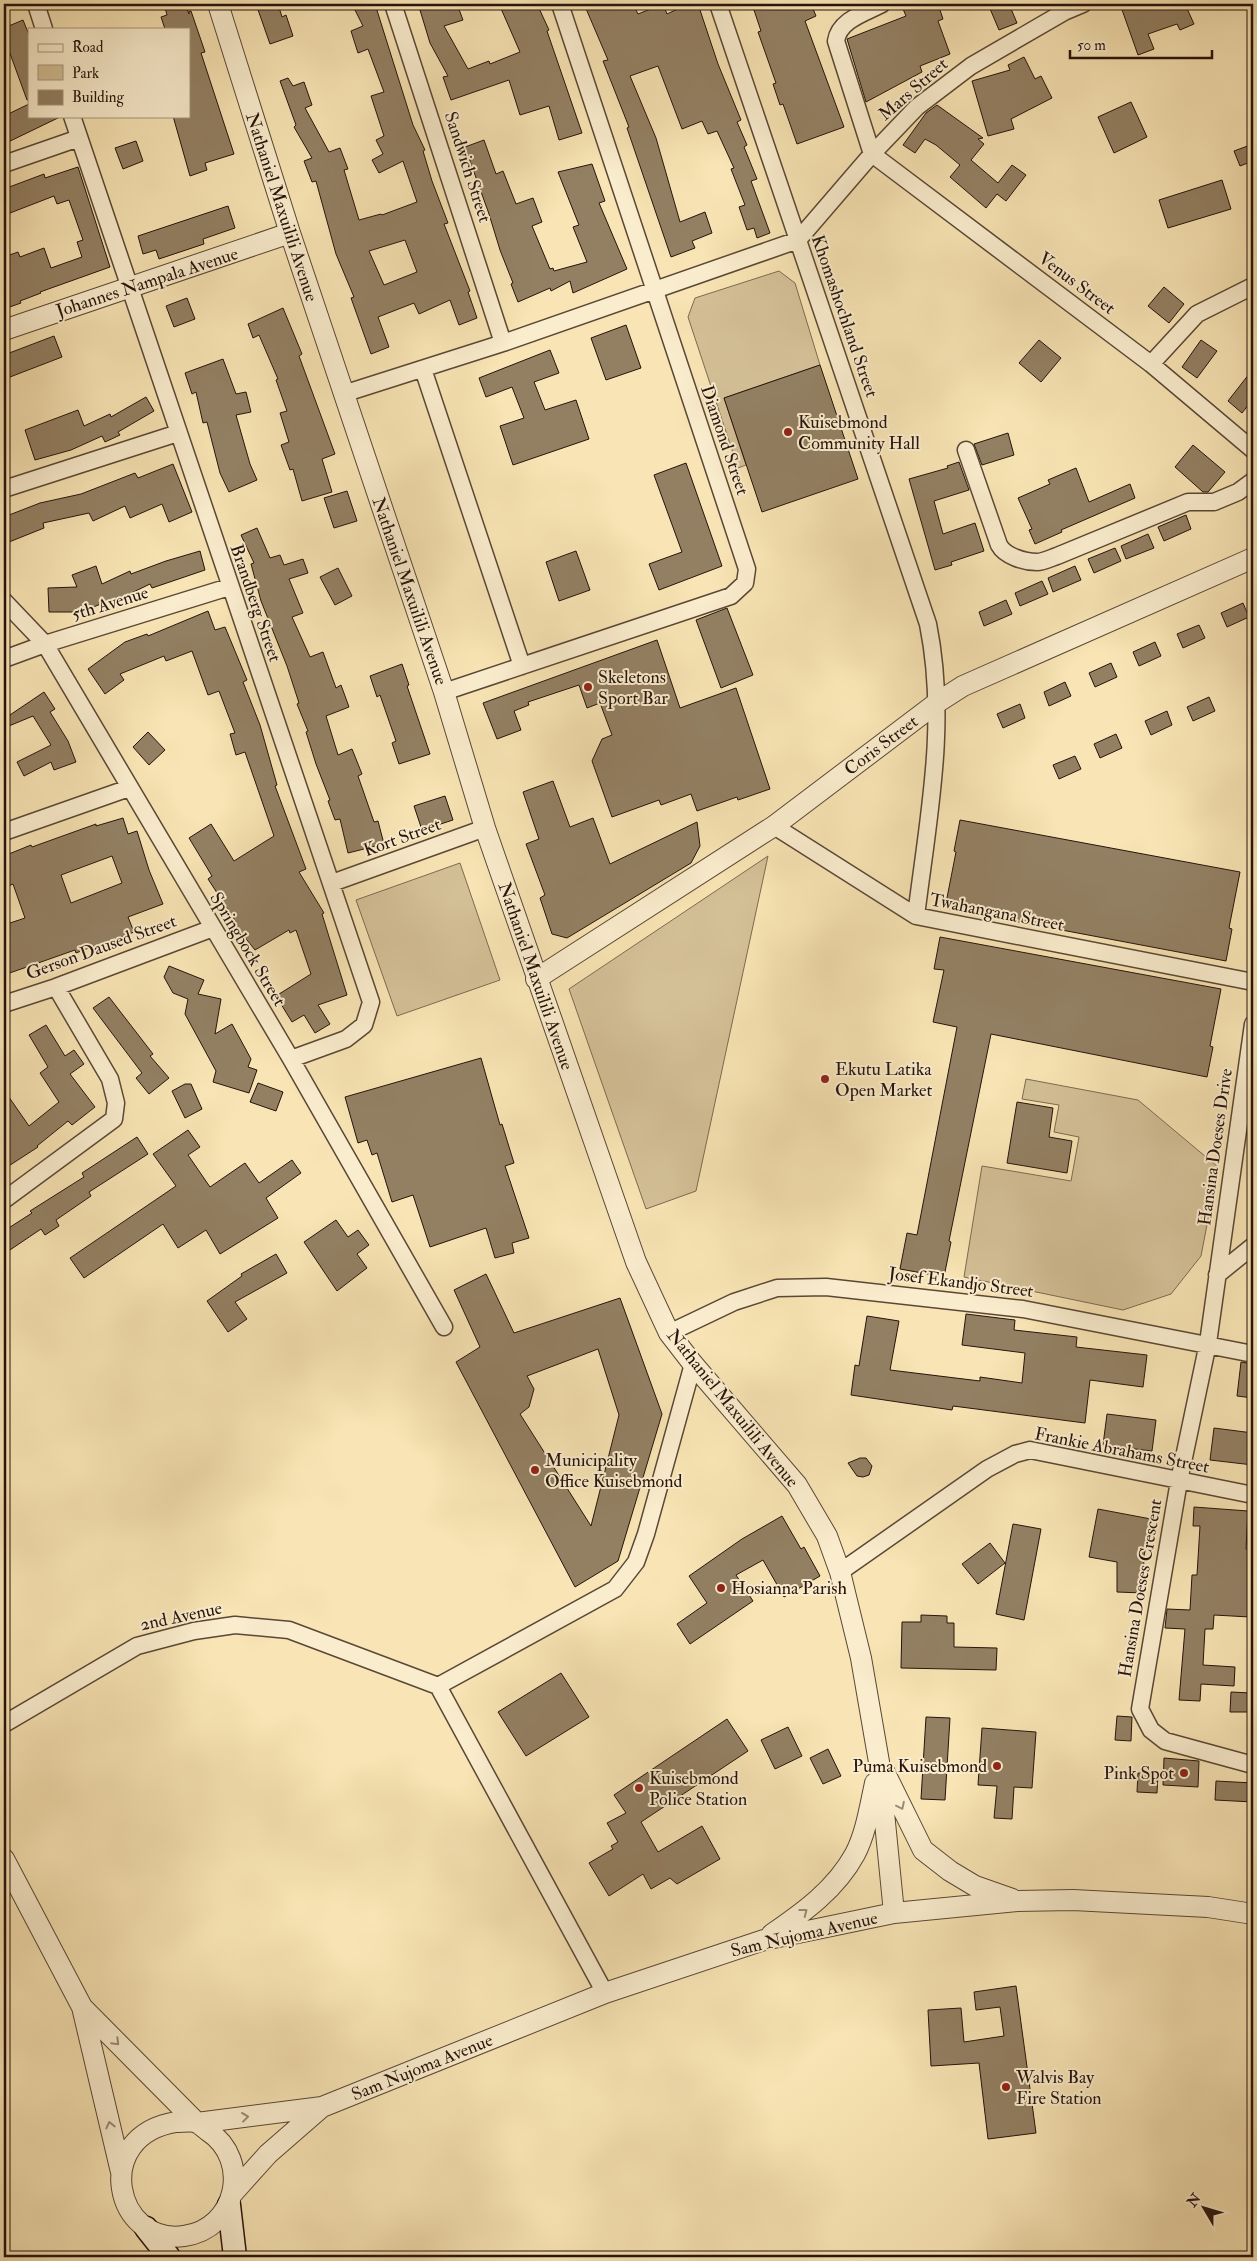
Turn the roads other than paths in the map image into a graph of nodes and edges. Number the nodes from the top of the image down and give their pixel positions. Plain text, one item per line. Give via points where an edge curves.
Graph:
1 (36, 4) edge
2 (218, 4) edge
3 (393, 4) edge
4 (560, 4) edge
5 (718, 4) edge
6 (882, 4) edge
7 (1083, 4) edge
8 (44, 28) edge
9 (73, 118) edge
10 (79, 138) junction
11 (872, 154) junction
12 (4, 164) edge
13 (290, 234) junction
14 (798, 240) junction
15 (131, 286) junction
16 (1253, 286) edge
17 (653, 290) junction
18 (4, 330) edge
19 (503, 343) junction
20 (1151, 364) junction
21 (423, 369) junction
22 (343, 394) junction
23 (178, 433) junction
24 (966, 450) dead end
25 (1253, 450) edge
26 (1253, 482) edge
27 (4, 489) edge
28 (1253, 558) edge
29 (230, 587) junction
30 (4, 601) edge
31 (45, 644) junction
32 (4, 659) edge
33 (522, 666) junction
34 (444, 692) junction
35 (938, 702) junction
36 (129, 788) junction
37 (774, 826) junction
38 (485, 828) junction
39 (4, 832) edge
40 (332, 883) junction
41 (916, 916) junction
42 (213, 928) junction
43 (536, 979) junction
44 (1253, 982) edge
45 (56, 987) junction
46 (4, 1004) edge
47 (1253, 1024) edge
48 (291, 1059) junction
49 (4, 1200) edge
50 (1253, 1246) edge
51 (1217, 1275) junction
52 (444, 1327) dead end
53 (669, 1333) junction
54 (1208, 1344) junction
55 (1253, 1354) edge
56 (693, 1364) junction
57 (1179, 1481) junction
58 (1253, 1495) edge
59 (840, 1572) junction
60 (438, 1686) junction
61 (4, 1724) edge
62 (879, 1762) junction
63 (1253, 1765) edge
64 (4, 1859) edge
65 (1017, 1901) junction
66 (894, 1913) junction
67 (1253, 1914) edge
68 (764, 1940) junction
69 (605, 1993) junction
70 (82, 2007) junction
71 (322, 2107) junction
72 (196, 2123) junction
73 (121, 2172) junction
74 (231, 2199) junction
75 (146, 2228) junction
76 (169, 2257) edge
77 (235, 2257) edge

1 - 8 street
2 - 13 street, Nathaniel Maxuilili Avenue
3 - 19 street, Sandwich Street
4 - 17 street, Diamond Street
5 - 14 street, Khomashochland Street
6 - 11 street via 846,24 838,31 836,41
7 - 11 street, Mars Street via 971,66 917,107
9 - 10 street, Brandberg Street
10 - 12 street
10 - 15 street, Brandberg Street
11 - 14 street, Mars Street
11 - 20 street, Venus Street
13 - 15 street, Johannes Nampala Avenue
13 - 22 street, Nathaniel Maxuilili Avenue
14 - 17 street
14 - 35 street, Khomashochland Street via 928,624 935,657
15 - 18 street, Johannes Nampala Avenue
15 - 23 street, Brandberg Street
16 - 20 street via 1197,314
17 - 19 street
17 - 33 street, Diamond Street via 747,569 745,583 731,596
19 - 21 street
20 - 25 street, Venus Street
21 - 22 street
21 - 33 street
22 - 34 street, Nathaniel Maxuilili Avenue
23 - 27 street
23 - 29 street, Brandberg Street
24 - 26 street via 998,545 1003,551 1038,562 1188,502 1214,502
28 - 35 street, Coris Street via 963,686
29 - 31 street, 5th Avenue
29 - 40 street, Brandberg Street
30 - 31 street, Springbock Street
31 - 32 street, 5th Avenue
31 - 36 street, Springbock Street
33 - 34 street, Diamond Street
34 - 38 street, Nathaniel Maxuilili Avenue
35 - 37 street, Coris Street
35 - 41 street, Twahangana Street via 934,788
36 - 39 street
36 - 42 street, Springbock Street
37 - 41 street
37 - 43 street, Coris Street
38 - 40 street, Kort Street
38 - 43 street, Nathaniel Maxuilili Avenue
40 - 48 street, Brandberg Street via 371,1002 364,1025 346,1039
41 - 44 street, Twahangana Street
42 - 45 street, Gerson Daused Street
42 - 48 street, Springbock Street
43 - 53 street, Nathaniel Maxuilili Avenue via 636,1262
45 - 46 street, Gerson Daused Street
45 - 49 street via 110,1079 116,1103 114,1119
47 - 51 street, Hansina Doeses Drive
48 - 52 street, Springbock Street
50 - 51 street
51 - 54 street, Hansina Doeses Drive
53 - 54 street, Josef Ekandjo Street via 734,1302 777,1288 826,1287 1023,1308
53 - 56 street, Nathaniel Maxuilili Avenue
54 - 55 street, Josef Ekandjo Street
54 - 57 street, Hansina Doeses Crescent
56 - 59 street, Nathaniel Maxuilili Avenue via 797,1485 827,1536
56 - 60 street via 646,1534 636,1562 615,1589
57 - 58 street, Frankie Abrahams Street
57 - 59 street, Frankie Abrahams Street via 1030,1450 1015,1454 987,1469
57 - 63 street, Hansina Doeses Crescent via 1140,1709 1151,1730 1165,1741
59 - 62 street, Nathaniel Maxuilili Avenue via 861,1658
60 - 61 street, 2nd Avenue via 290,1630 235,1625 194,1631 138,1646
60 - 69 street
62 -> 65 street via 923,1850 975,1886
62 - 66 street, Nathaniel Maxuilili Avenue
68 -> 62 street via 805,1912 832,1887 855,1853 868,1814
64 - 70 street
65 - 66 street, Sam Nujoma Avenue
65 - 67 street, Sam Nujoma Avenue via 1136,1903 1208,1907
66 - 68 street, Sam Nujoma Avenue
68 - 69 street, Sam Nujoma Avenue
69 - 71 street, Sam Nujoma Avenue
70 -> 72 street
73 -> 70 street
72 -> 71 street
71 - 74 street via 268,2154
72 - 73 street via 169,2123 150,2130 131,2148
72 - 74 street via 213,2134 230,2155 234,2167
73 - 75 street via 123,2198
74 - 75 street via 217,2221 201,2232 183,2236 164,2235
74 - 77 main road
75 - 76 main road

